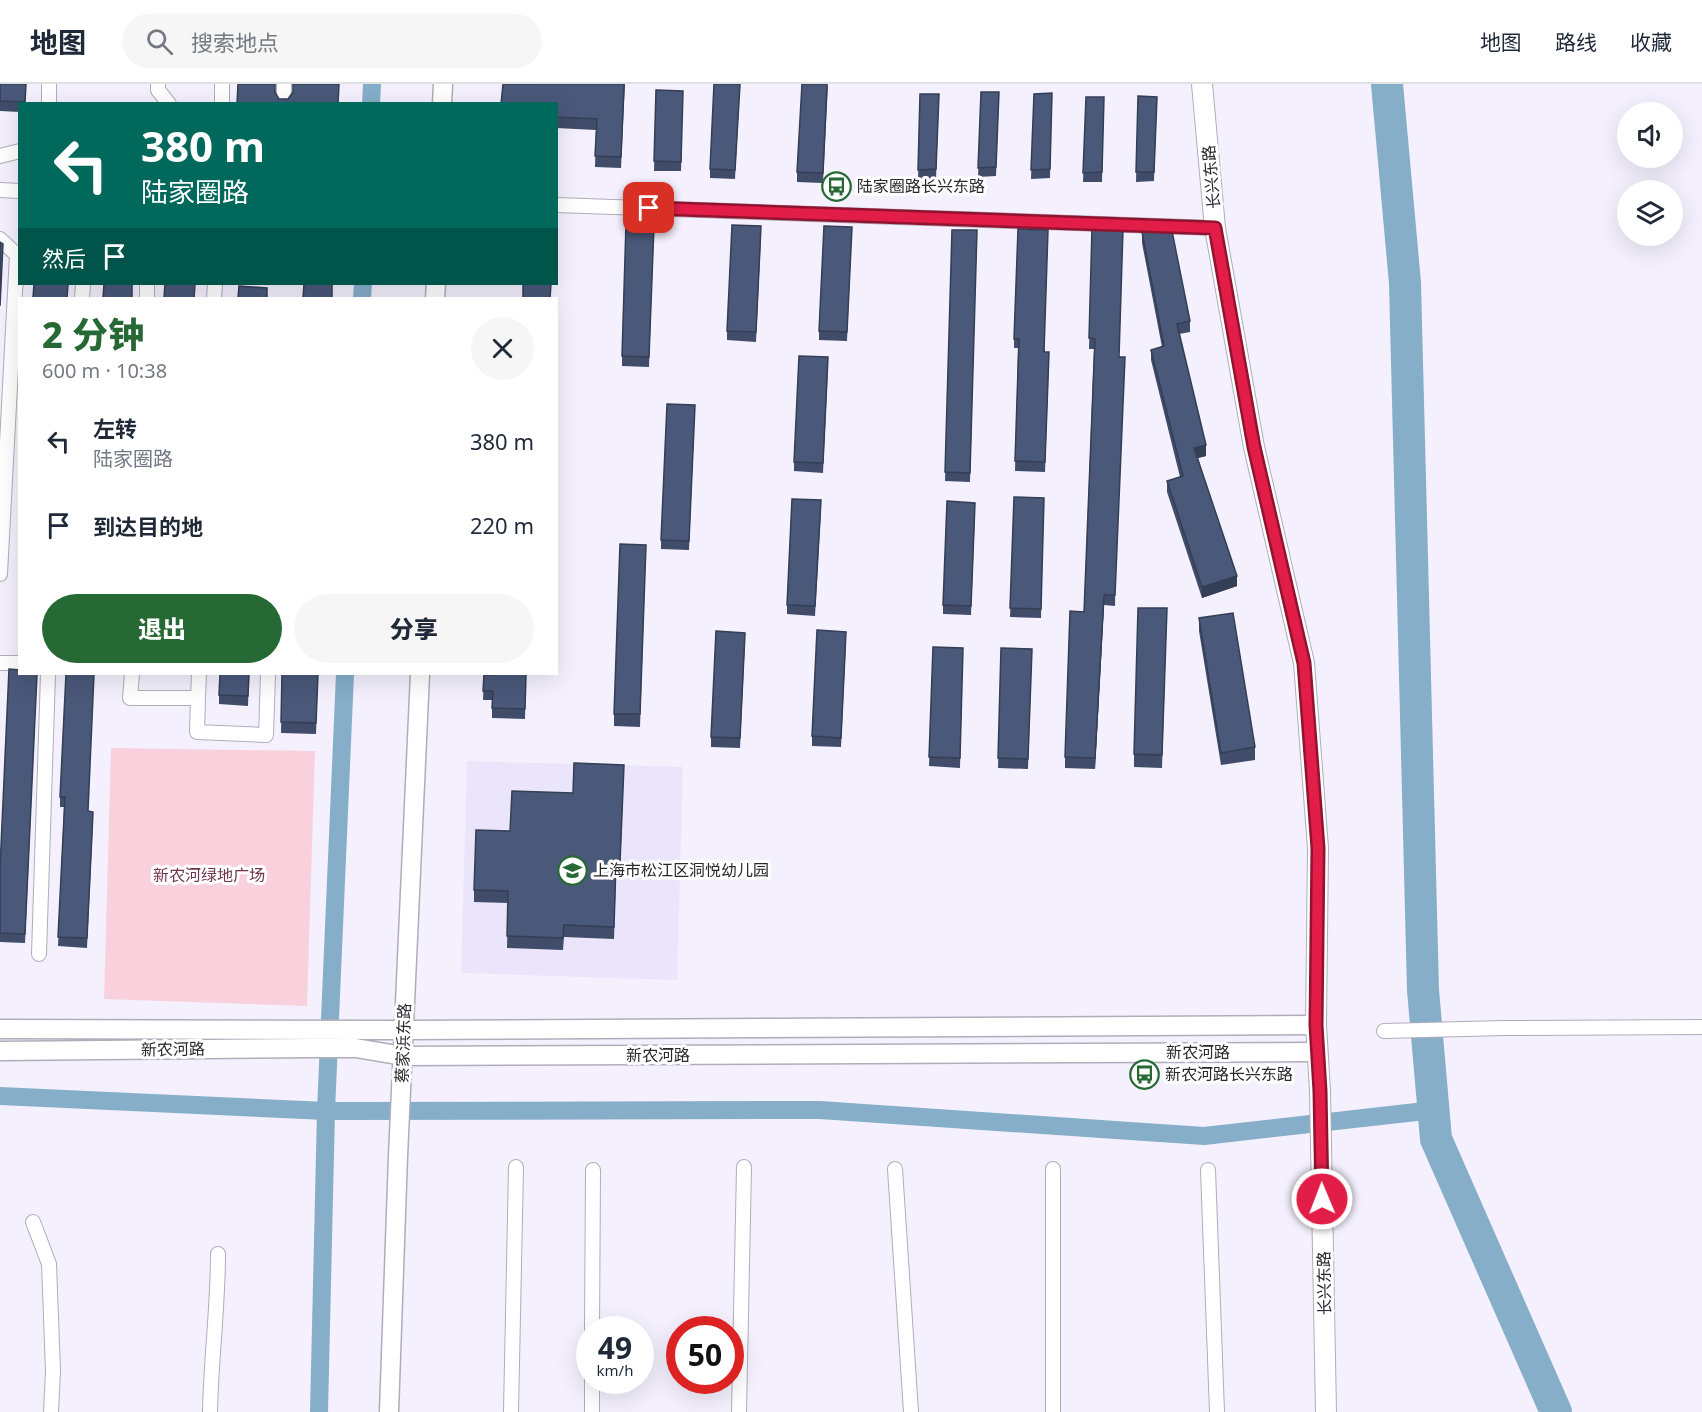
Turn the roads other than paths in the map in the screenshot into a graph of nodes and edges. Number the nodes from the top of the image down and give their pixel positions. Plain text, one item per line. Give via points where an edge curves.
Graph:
1 (50, 84) edge
2 (159, 84) edge
3 (222, 84) edge
4 (284, 84) edge
5 (443, 84) edge
6 (1202, 84) edge
7 (49, 102) edge
8 (167, 102) edge
9 (222, 102) edge
10 (284, 102) edge
11 (442, 102) edge
12 (18, 152) edge
13 (0, 156) edge
14 (0, 190) edge
15 (18, 191) edge
16 (558, 205) edge
17 (1215, 228) junction
18 (0, 239) edge
19 (0, 574) edge
20 (0, 663) edge
21 (18, 663) edge
22 (48, 675) edge
23 (132, 675) edge
24 (199, 675) edge
25 (268, 675) edge
26 (420, 675) edge
27 (198, 698) junction
28 (39, 954) dead end
29 (1316, 1025) junction
30 (1702, 1027) edge
31 (0, 1029) edge
32 (404, 1030) junction
33 (1384, 1031) dead end
34 (0, 1051) edge
35 (1318, 1052) junction
36 (403, 1056) junction
37 (516, 1167) dead end
38 (744, 1167) dead end
39 (895, 1169) dead end
40 (1053, 1169) dead end
41 (593, 1170) dead end
42 (1208, 1170) dead end
43 (33, 1222) dead end
44 (218, 1254) dead end
45 (592, 1316) edge
46 (592, 1394) edge
47 (51, 1412) edge
48 (210, 1412) edge
49 (389, 1412) edge
50 (511, 1412) edge
51 (592, 1412) edge
52 (739, 1412) edge
53 (911, 1412) edge
54 (1053, 1412) edge
55 (1217, 1412) edge
56 (1326, 1412) edge

1 - 7 street
2 - 8 street via 158,90
3 - 9 street
4 - 10 street
5 - 11 street
6 - 17 main road, 长兴东路
12 - 13 street
14 - 15 street
16 - 17 street
17 - 29 main road, 长兴东路 via 1254,447 1304,663 1318,848
18 - 19 street via 17,255
20 - 21 street
22 - 28 street
23 - 27 street via 130,698
24 - 27 street
25 - 27 street via 266,735 197,732
26 - 32 street, 蔡家浜东路
29 - 32 street, 新农河路
29 - 35 main road, 长兴东路
30 - 33 street
31 - 32 street, 新农河路
32 - 36 street, 蔡家浜东路
34 - 36 street, 新农河路 via 356,1048
35 - 36 street, 新农河路
35 - 56 main road, 长兴东路
36 - 49 street, 蔡家浜东路
37 - 50 street
38 - 52 street
39 - 53 street
40 - 54 street
41 - 45 street
42 - 55 street
43 - 47 street via 49,1264
44 - 48 street
46 - 51 street

